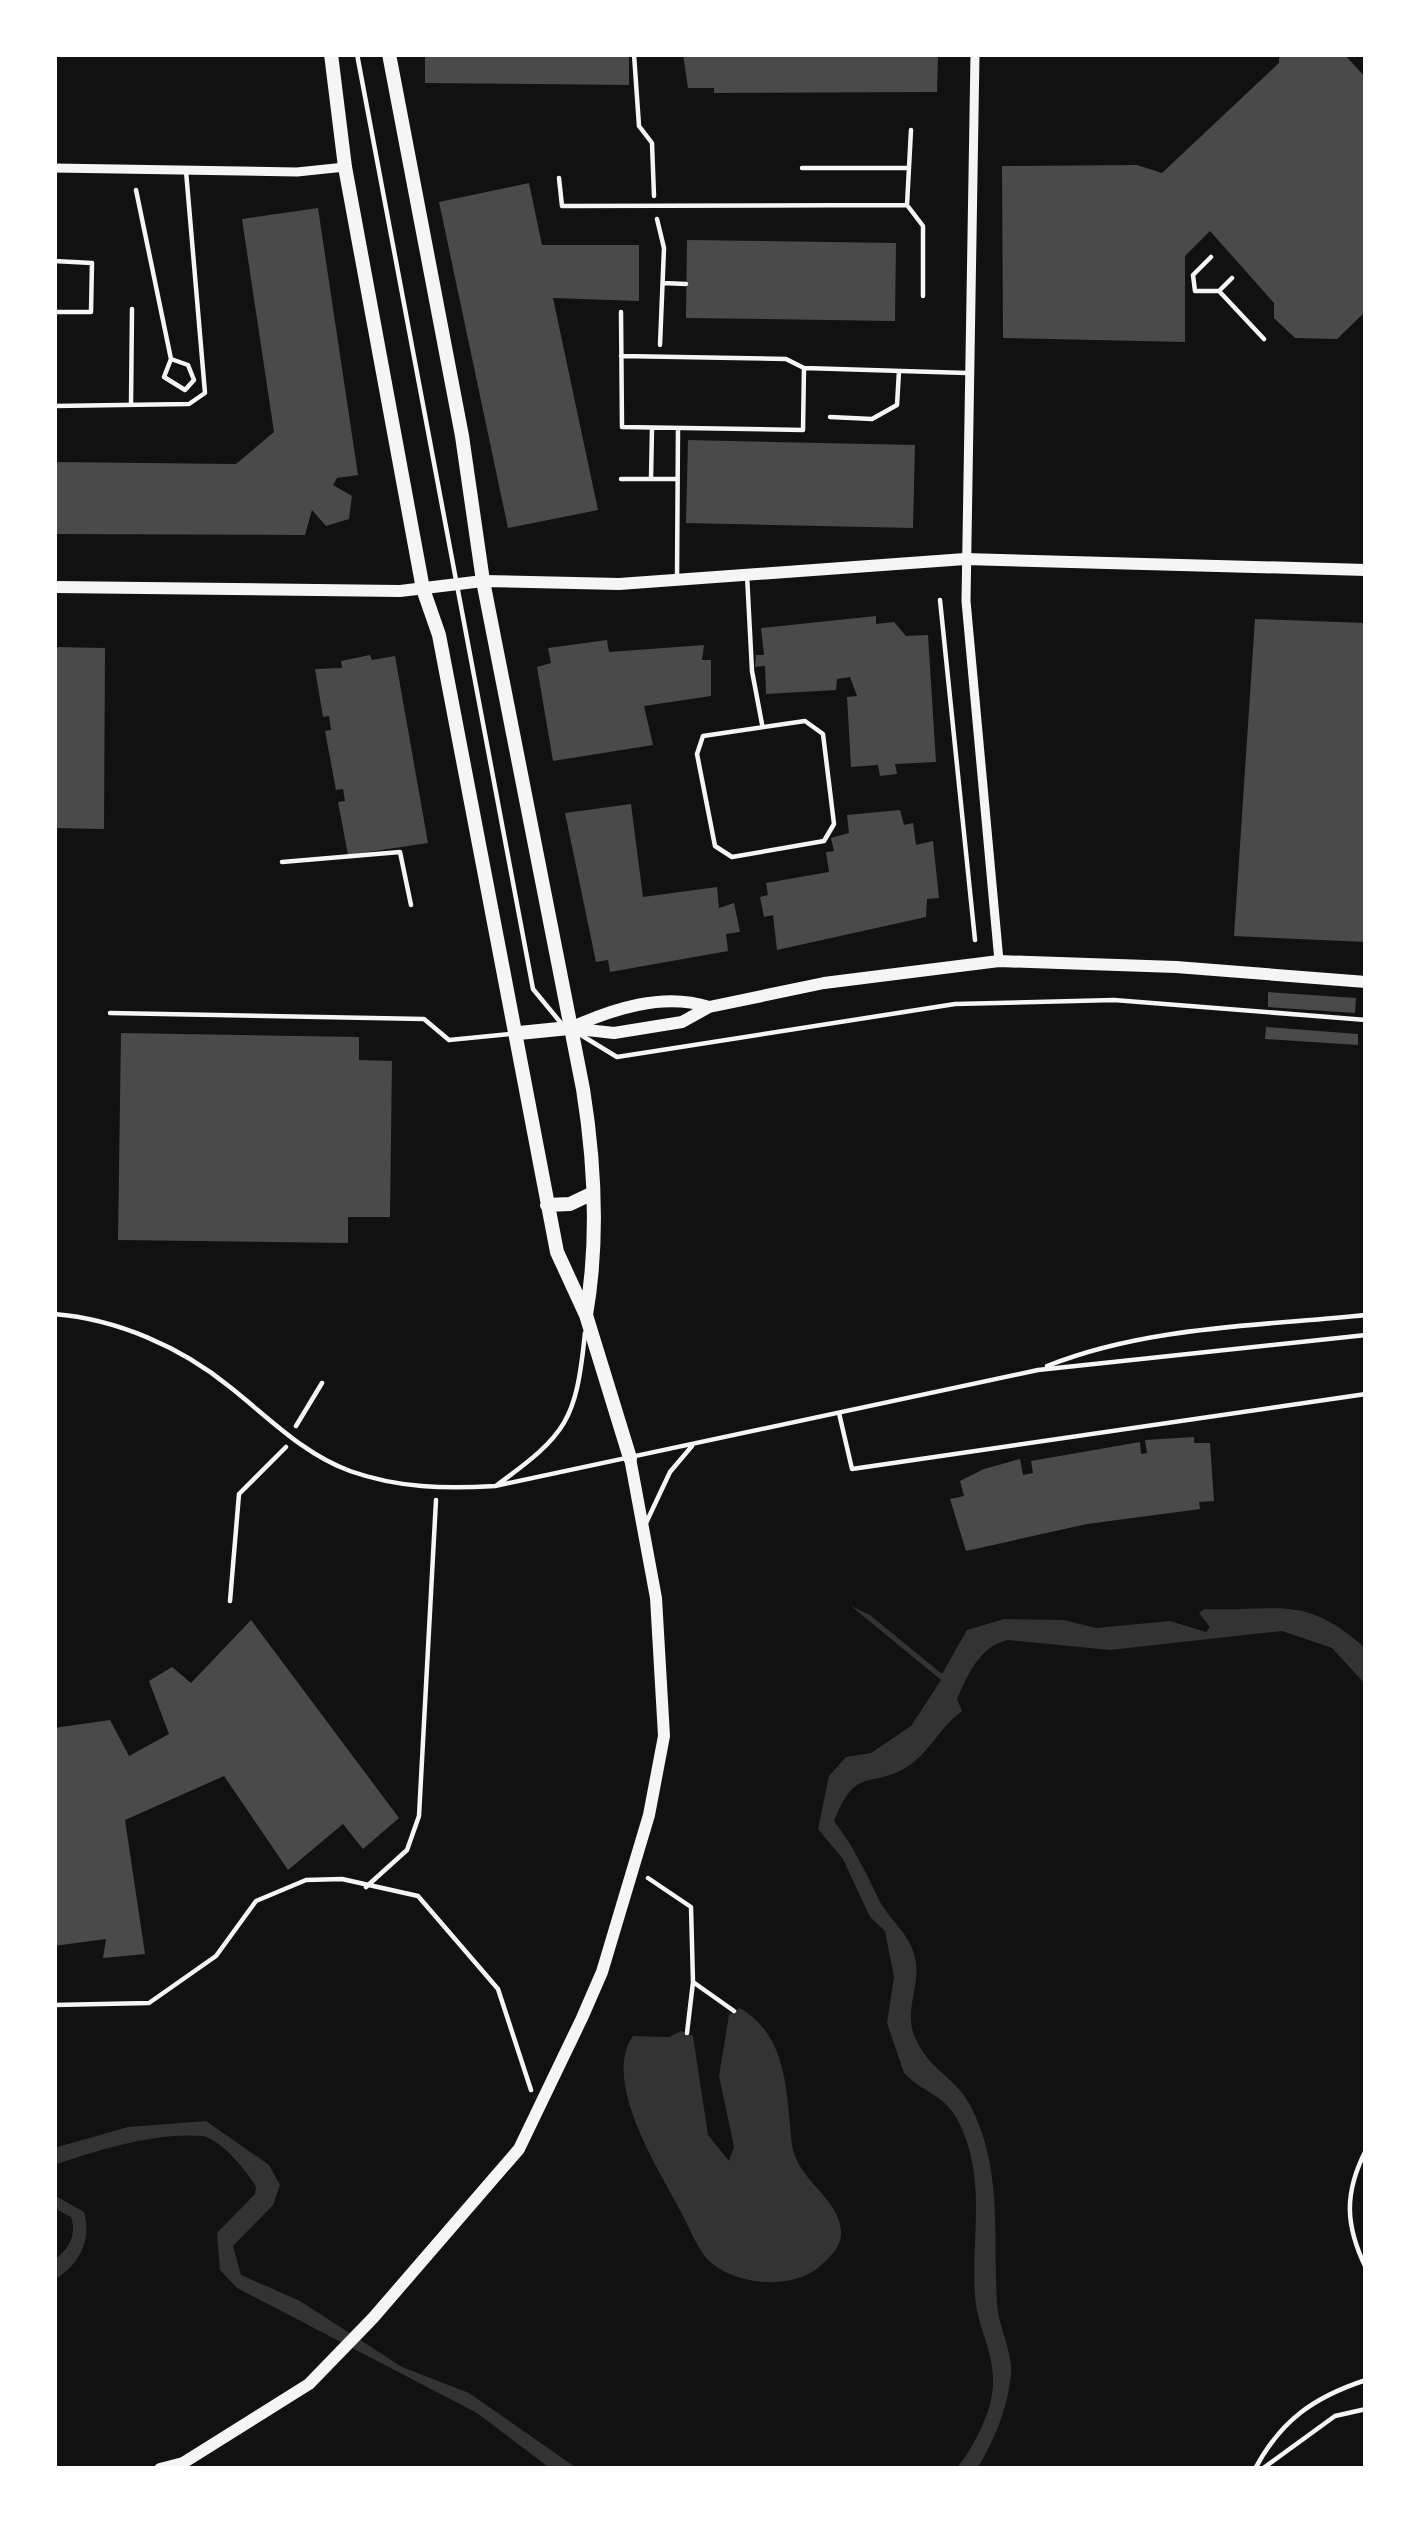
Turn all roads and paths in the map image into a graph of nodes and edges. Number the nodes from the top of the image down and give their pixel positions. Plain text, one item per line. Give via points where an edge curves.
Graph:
1 (331, 54) edge
2 (357, 54) edge
3 (389, 54) edge
4 (634, 54) edge
5 (975, 54) edge
6 (911, 130) dead end
7 (346, 167) junction
8 (54, 168) edge
9 (802, 168) dead end
10 (909, 168) junction
11 (186, 170) junction
12 (559, 178) dead end
13 (136, 190) dead end
14 (907, 205) junction
15 (654, 206) junction
16 (1211, 256) dead end
17 (54, 260) edge
18 (1232, 278) dead end
19 (663, 283) junction
20 (686, 284) dead end
21 (1219, 291) junction
22 (923, 296) dead end
23 (132, 309) dead end
24 (54, 312) edge
25 (621, 312) dead end
26 (1264, 339) dead end
27 (621, 356) junction
28 (660, 357) junction
29 (170, 359) junction
30 (803, 368) junction
31 (899, 371) junction
32 (969, 373) junction
33 (131, 405) junction
34 (54, 406) edge
35 (830, 417) dead end
36 (652, 428) junction
37 (678, 428) junction
38 (621, 479) dead end
39 (651, 479) junction
40 (678, 479) junction
41 (965, 559) junction
42 (1366, 570) edge
43 (747, 574) junction
44 (677, 580) junction
45 (483, 581) junction
46 (454, 586) junction
47 (54, 587) edge
48 (423, 589) junction
49 (940, 600) dead end
50 (762, 724) junction
51 (282, 862) dead end
52 (411, 905) dead end
53 (975, 940) dead end
54 (998, 962) junction
55 (1366, 982) edge
56 (709, 1006) junction
57 (110, 1013) dead end
58 (1366, 1020) edge
59 (568, 1028) junction
60 (519, 1033) junction
61 (593, 1193) junction
62 (547, 1205) junction
63 (54, 1314) edge
64 (586, 1315) junction
65 (1366, 1315) edge
66 (1366, 1335) edge
67 (1038, 1370) junction
68 (322, 1383) dead end
69 (1366, 1394) edge
70 (838, 1412) junction
71 (291, 1439) junction
72 (695, 1444) junction
73 (630, 1458) junction
74 (495, 1486) junction
75 (437, 1489) junction
76 (643, 1528) junction
77 (230, 1601) dead end
78 (632, 1870) junction
79 (366, 1887) junction
80 (693, 1982) junction
81 (54, 2005) edge
82 (734, 2012) dead end
83 (687, 2033) dead end
84 (544, 2076) dead end
85 (1366, 2150) edge
86 (1366, 2268) edge
87 (1366, 2380) edge
88 (1366, 2410) edge
89 (160, 2469) edge
90 (1258, 2469) edge

1 - 7 main road
2 - 46 lane
3 - 45 main road
4 - 15 path via 639,126 652,143
5 - 32 street
6 - 10 lane
7 - 11 street
7 - 48 main road
8 - 11 street
9 - 10 lane
10 - 14 lane
11 - 33 lane via 205,394 189,404
12 - 15 lane via 562,206
13 - 29 path
14 - 15 lane
14 - 22 lane via 923,226
15 - 19 path
16 - 21 path via 1193,275 1195,291
17 - 24 path via 92,263 91,313
18 - 21 path
19 - 20 path
19 - 28 path
21 - 26 path
23 - 33 lane
25 - 27 lane
27 - 28 lane
27 - 36 lane via 622,427
28 - 30 lane via 787,358
29 - 29 path via 164,376 185,390 194,380 188,365
30 - 31 lane
30 - 37 lane via 803,430
31 - 32 lane
31 - 35 lane via 897,406 872,419
32 - 41 street
33 - 34 lane
36 - 37 lane
36 - 39 lane
37 - 40 lane
38 - 39 lane
39 - 40 lane
40 - 44 lane
41 - 42 street
41 - 43 street
41 - 54 street
43 - 44 street
43 - 50 lane
44 - 45 street
45 - 46 street
45 - 59 main road
46 - 48 street
46 - 59 lane via 533,988
47 - 48 street
48 - 60 main road
49 - 53 path
50 - 50 lane via 703,736 697,754 715,846 732,857 824,842 835,824 824,734 805,721
51 - 52 path via 400,853
54 - 55 street
54 - 56 street via 824,982
56 - 59 street via 683,999 609,1011
56 - 59 street via 659,1026 614,1033
57 - 60 lane via 424,1019 449,1040
58 - 59 lane via 1114,1000 955,1004 617,1057
59 - 60 main road
59 - 61 main road via 587,1112
60 - 62 main road
61 - 62 main road
61 - 64 main road
62 - 64 main road via 557,1252
63 - 71 lane via 165,1345 226,1383
64 - 73 main road
64 - 74 lane via 581,1380 562,1426 552,1444
65 - 67 lane via 1152,1339 1087,1350
66 - 67 lane
67 - 70 lane
68 - 71 path
69 - 70 lane via 852,1469
70 - 72 lane
71 - 75 lane via 347,1470
71 - 77 path via 239,1494
72 - 73 lane
72 - 76 lane via 670,1472
73 - 74 lane
73 - 76 street
74 - 75 lane
75 - 79 path via 418,1816 407,1850
76 - 78 street via 664,1736
78 - 80 path via 691,1907
78 - 89 street via 602,1972 519,2149 321,2374 183,2463
79 - 81 path via 306,1880 256,1901 216,1956 149,2003
79 - 84 path via 418,1896 498,1989 533,2097
80 - 82 path
80 - 83 path
85 - 86 lane via 1351,2180 1348,2214
87 - 90 lane via 1300,2408
88 - 90 lane via 1335,2416

